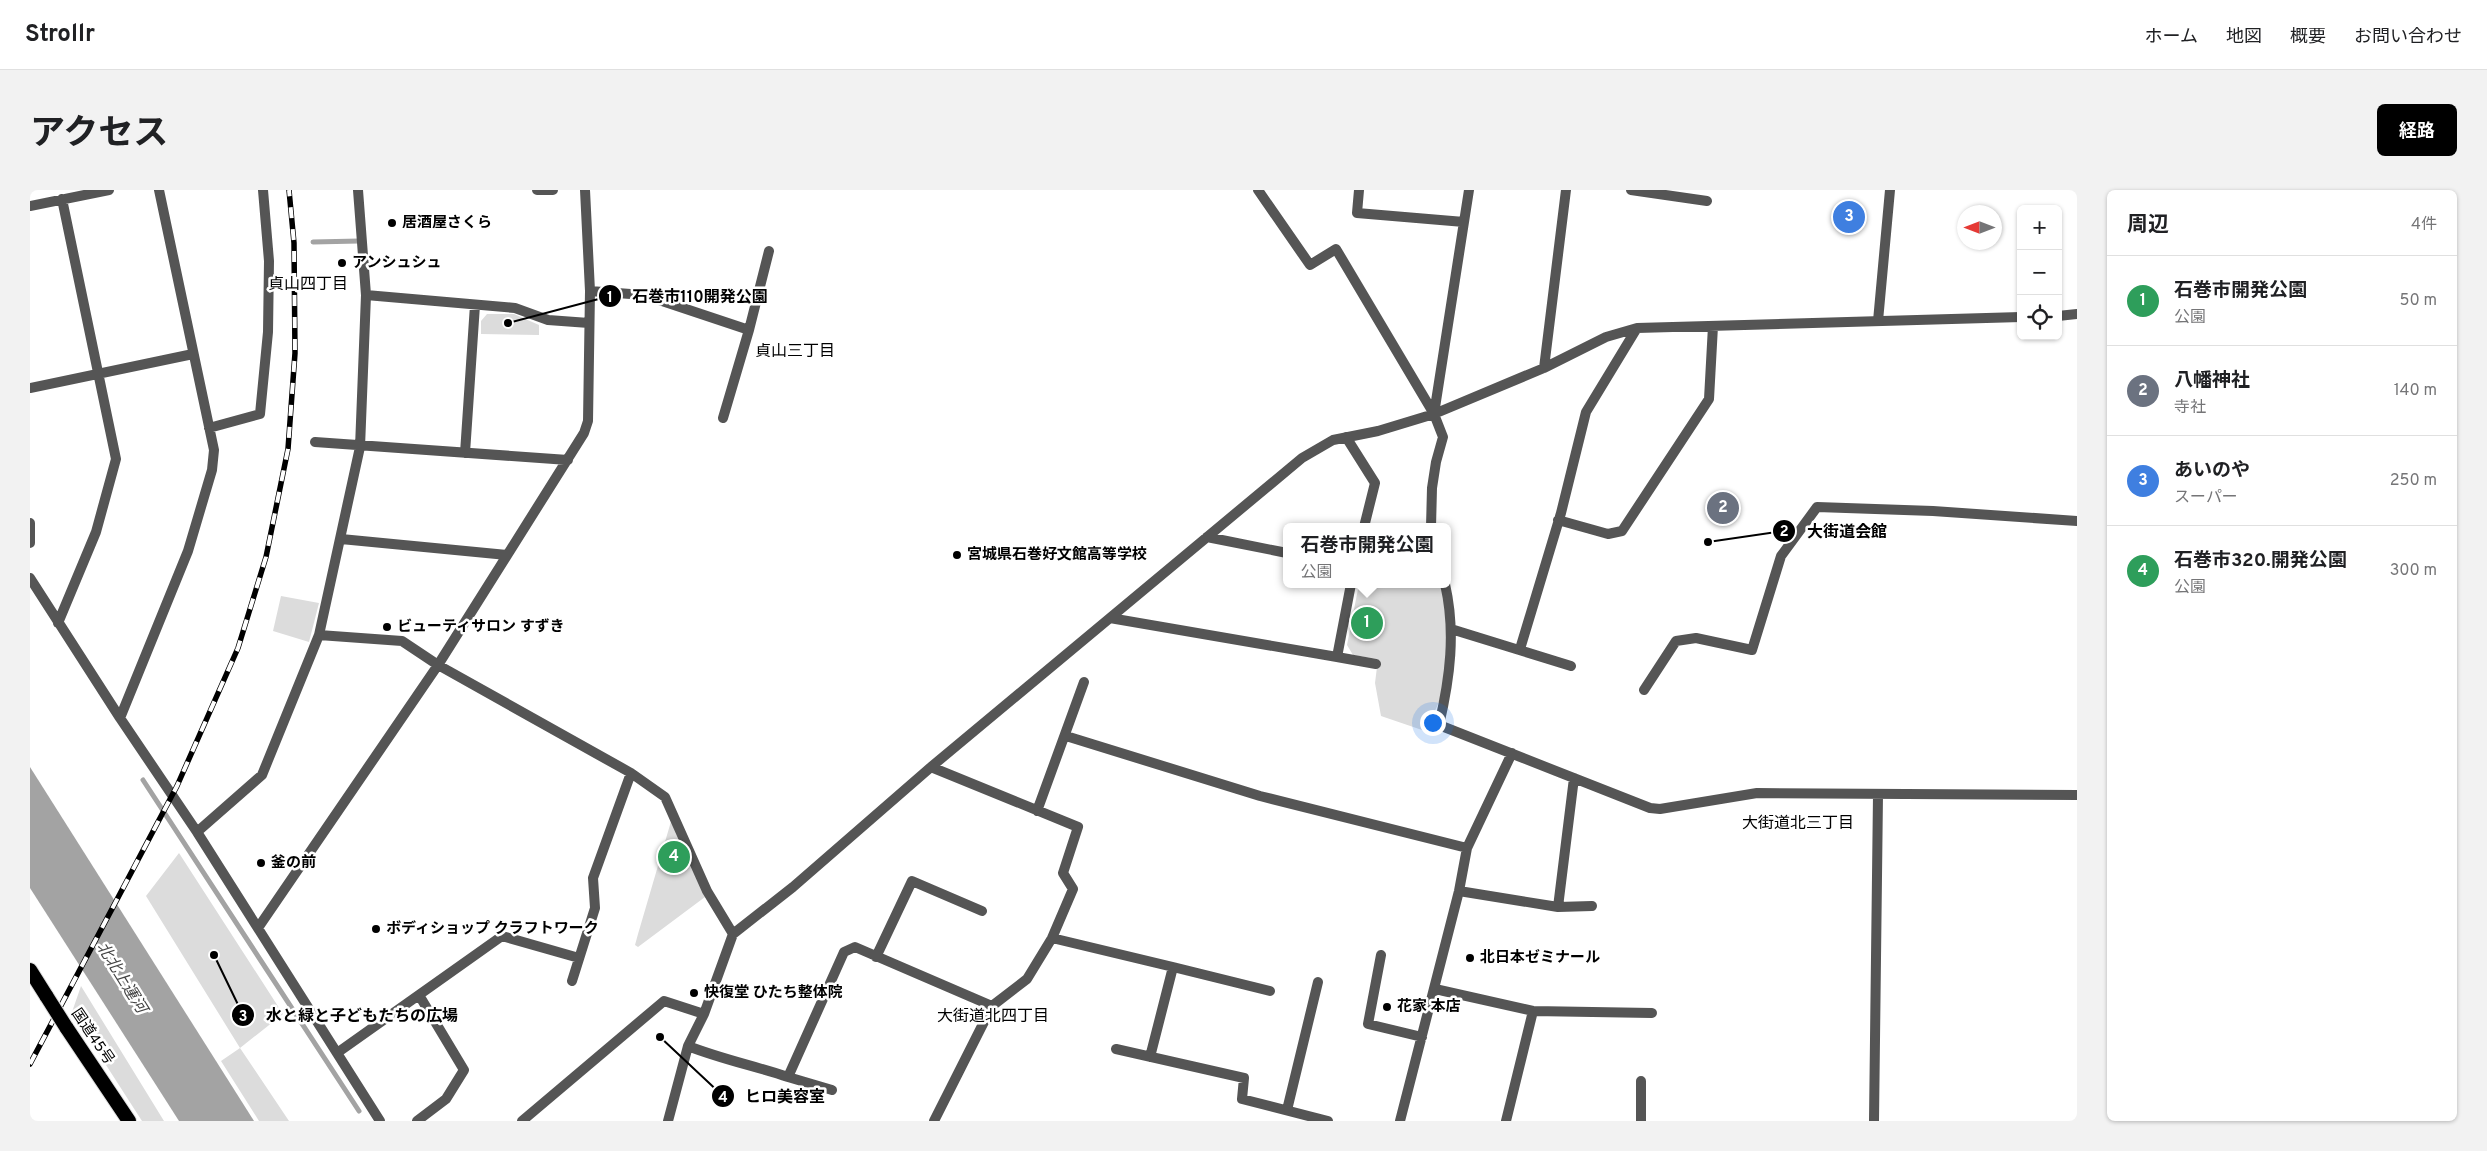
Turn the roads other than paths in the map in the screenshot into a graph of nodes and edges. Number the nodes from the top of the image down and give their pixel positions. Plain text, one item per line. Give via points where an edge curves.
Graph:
1 (108, 190) edge
2 (159, 190) edge
3 (263, 190) edge
4 (358, 190) edge
5 (537, 190) edge
6 (553, 190) edge
7 (585, 190) edge
8 (1258, 190) edge
9 (1359, 190) edge
10 (1469, 190) edge
11 (1566, 190) edge
12 (1631, 190) edge
13 (1890, 190) edge
14 (62, 200) junction
15 (1707, 201) dead end
16 (30, 206) edge
17 (1464, 222) junction
18 (768, 251) dead end
19 (590, 291) junction
20 (366, 295) junction
21 (475, 305) junction
22 (2077, 314) edge
23 (2062, 316) edge
24 (2017, 317) edge
25 (1878, 321) junction
26 (589, 323) junction
27 (1713, 326) junction
28 (1637, 328) junction
29 (749, 330) junction
30 (193, 354) junction
31 (1544, 368) junction
32 (98, 374) junction
33 (30, 388) edge
34 (1434, 414) junction
35 (723, 418) dead end
36 (209, 428) junction
37 (1346, 437) junction
38 (315, 442) dead end
39 (360, 447) junction
40 (465, 453) junction
41 (568, 460) junction
42 (1558, 520) junction
43 (2077, 520) edge
44 (30, 523) edge
45 (1365, 523) edge
46 (1432, 523) edge
47 (1207, 537) junction
48 (341, 539) junction
49 (30, 543) edge
50 (1283, 552) edge
51 (508, 555) junction
52 (30, 578) edge
53 (1350, 588) edge
54 (1446, 588) edge
55 (1110, 618) junction
56 (58, 623) junction
57 (1451, 629) junction
58 (319, 635) junction
59 (1520, 649) junction
60 (1337, 658) junction
61 (1376, 664) dead end
62 (438, 665) junction
63 (1571, 666) dead end
64 (1084, 682) dead end
65 (1644, 690) dead end
66 (120, 718) junction
67 (1066, 736) junction
68 (1512, 753) junction
69 (931, 767) junction
70 (631, 773) junction
71 (1574, 778) junction
72 (2077, 794) edge
73 (1878, 795) junction
74 (1037, 811) junction
75 (197, 832) junction
76 (1467, 848) junction
77 (1460, 891) junction
78 (1592, 906) dead end
79 (1558, 907) junction
80 (982, 911) dead end
81 (258, 928) junction
82 (734, 934) junction
83 (1052, 938) junction
84 (1381, 955) dead end
85 (876, 957) junction
86 (579, 958) junction
87 (1173, 967) junction
88 (30, 970) edge
89 (572, 981) dead end
90 (1318, 982) dead end
91 (1435, 989) junction
92 (1270, 991) dead end
93 (419, 995) junction
94 (992, 1006) junction
95 (1533, 1011) junction
96 (1652, 1013) dead end
97 (704, 1014) junction
98 (1422, 1037) junction
99 (688, 1046) junction
100 (1116, 1049) dead end
101 (337, 1053) junction
102 (1150, 1057) junction
103 (788, 1077) junction
104 (1641, 1081) dead end
105 (832, 1090) dead end
106 (1287, 1110) junction
107 (128, 1121) edge
108 (380, 1121) edge
109 (416, 1121) edge
110 (522, 1121) edge
111 (668, 1121) edge
112 (934, 1121) edge
113 (1328, 1121) edge
114 (1400, 1121) edge
115 (1506, 1121) edge
116 (1641, 1121) edge
117 (1874, 1121) edge

1 - 14 street
2 - 30 street
3 - 36 street via 269,270 268,332 260,414
4 - 20 street
5 - 6 street
7 - 19 street
8 - 34 street via 1310,265 1336,249
9 - 17 street via 1357,213
10 - 17 street
11 - 31 street
12 - 15 street
13 - 25 street
14 - 16 street
14 - 32 street
17 - 34 street
18 - 29 street
19 - 26 street
19 - 29 street via 644,295
20 - 21 street
20 - 39 street
21 - 26 street via 515,308 548,320
21 - 40 street
22 - 23 street
24 - 25 street
25 - 27 street
26 - 41 street via 588,421
27 - 28 street
27 - 42 street via 1709,398 1622,531 1608,534
28 - 31 street via 1606,337
28 - 42 street via 1586,412
29 - 35 street
30 - 32 street
30 - 36 street
31 - 34 street
32 - 33 street
32 - 56 street via 116,459 96,532
34 - 37 street
34 - 46 street via 1443,437 1432,488
36 - 66 street via 214,450 212,470 188,551
37 - 45 street via 1375,483
37 - 47 street via 1333,440 1302,458
38 - 39 street
39 - 40 street
39 - 48 street
40 - 41 street
41 - 51 street
42 - 59 street
43 - 65 street via 1817,507 1781,556 1752,650 1696,638 1676,641
44 - 49 street
47 - 50 street
47 - 55 street
48 - 51 street
48 - 58 street
51 - 62 street
52 - 56 street
53 - 60 street
54 - 57 street
55 - 60 street
55 - 69 street
56 - 66 street
57 - 59 street
57 - 68 street via 1447,688 1439,725
58 - 62 street via 402,641
58 - 75 street via 262,775
59 - 63 street
60 - 61 street
62 - 70 street
62 - 81 street
64 - 67 street
66 - 75 street
67 - 74 street
67 - 76 street via 1260,796
68 - 71 street
68 - 76 street
69 - 74 street
69 - 82 street
70 - 82 street via 665,796 707,891
70 - 86 street via 593,878 595,908
71 - 73 street via 1660,809 1757,793
71 - 79 street
72 - 73 street
73 - 117 street
74 - 83 street via 1078,827 1063,873 1073,889
75 - 81 street
76 - 77 street
77 - 79 street
77 - 91 street
78 - 79 street
80 - 85 street via 912,881
81 - 101 street
82 - 97 street
83 - 87 street
83 - 94 street via 1027,979
84 - 98 street via 1368,1024
85 - 94 street
85 - 103 street via 854,947 844,952
86 - 89 street
86 - 93 street via 502,936
87 - 92 street
87 - 102 street
88 - 107 highway, 国道45号, bridge
90 - 106 street
91 - 95 street
91 - 98 street
93 - 101 street
93 - 109 street via 464,1070 446,1099
94 - 112 street
95 - 96 street
95 - 115 street
97 - 99 street
97 - 110 street via 664,1001
98 - 114 street
99 - 103 street via 718,1058
99 - 111 street
100 - 102 street
101 - 108 street
102 - 106 street via 1244,1078 1242,1099
103 - 105 street
104 - 116 street
106 - 113 street

